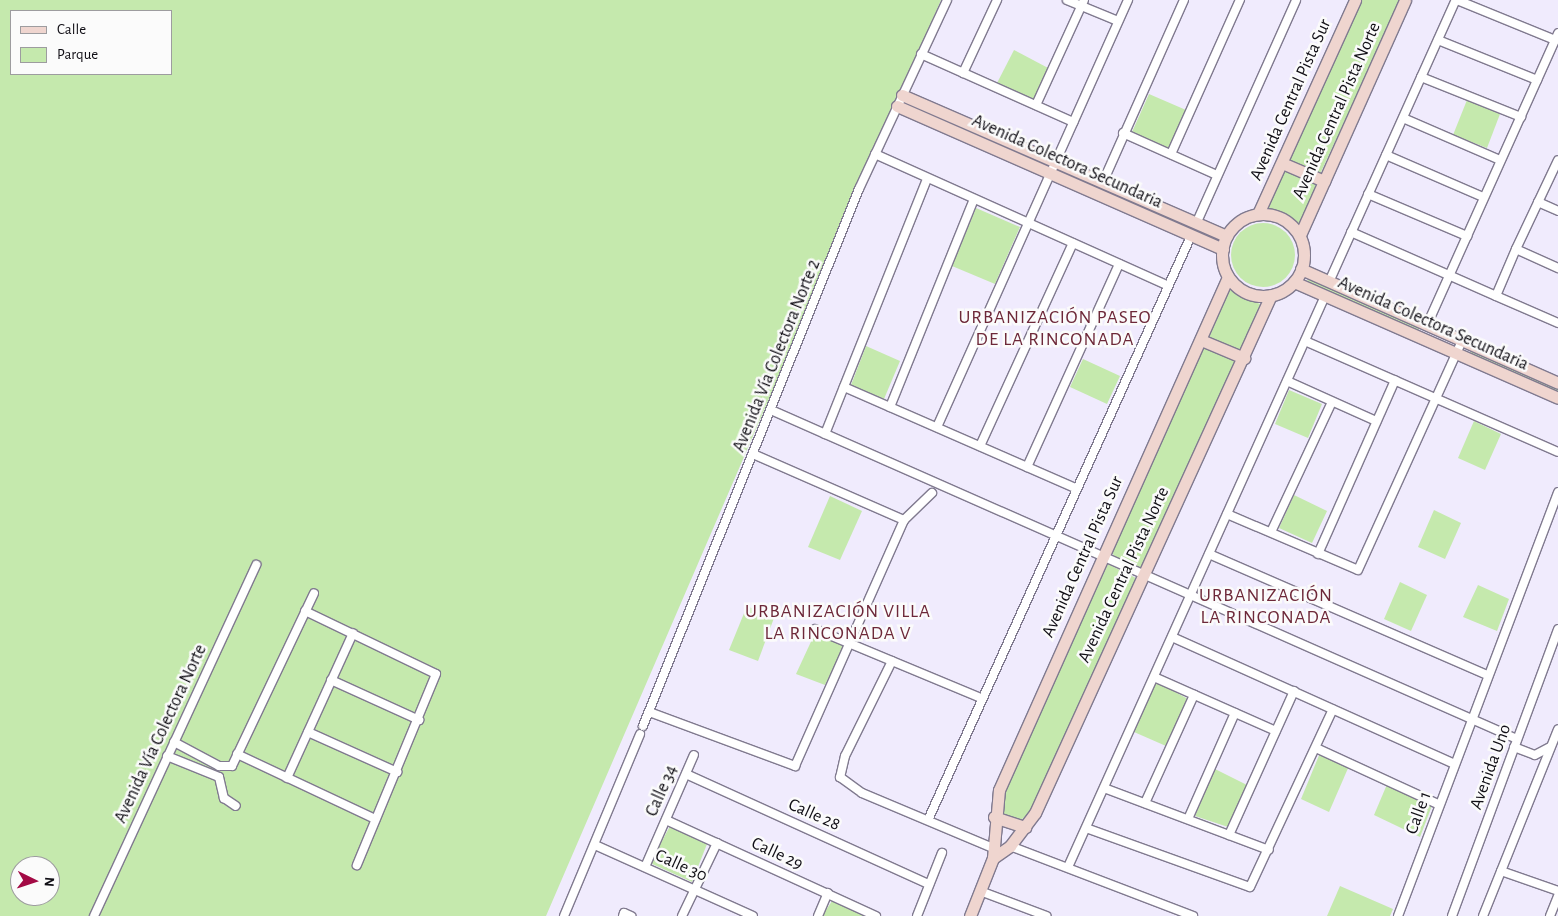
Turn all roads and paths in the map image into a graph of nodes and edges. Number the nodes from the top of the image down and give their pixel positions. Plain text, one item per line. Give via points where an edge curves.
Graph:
1 (947, 0) edge
2 (997, 0) edge
3 (1067, 0) edge
4 (1128, 0) edge
5 (1184, 0) edge
6 (1240, 0) edge
7 (1296, 0) edge
8 (1355, 0) edge
9 (1406, 0) edge
10 (1456, 0) edge
11 (1083, 3) edge
12 (1118, 21) junction
13 (1557, 36) edge
14 (1438, 40) junction
15 (921, 54) junction
16 (963, 72) junction
17 (1421, 77) junction
18 (1537, 80) junction
19 (900, 100) junction
20 (1036, 105) junction
21 (1520, 117) junction
22 (1403, 118) junction
23 (1073, 122) junction
24 (1123, 133) junction
25 (875, 154) junction
26 (1171, 154) junction
27 (1386, 155) junction
28 (1500, 160) junction
29 (1558, 160) edge
30 (1058, 162) junction
31 (1282, 163) junction
32 (1052, 175) junction
33 (1218, 175) junction
34 (927, 179) junction
35 (1324, 181) junction
36 (1103, 182) junction
37 (1368, 194) junction
38 (1484, 197) junction
39 (974, 199) junction
40 (1538, 202) junction
41 (1558, 211) edge
42 (1258, 214) junction
43 (1029, 224) junction
44 (1196, 224) junction
45 (1351, 232) junction
46 (1300, 235) junction
47 (1191, 236) junction
48 (1227, 236) junction
49 (1467, 236) junction
50 (1073, 243) junction
51 (1223, 249) junction
52 (1516, 249) junction
53 (1119, 264) junction
54 (1558, 268) edge
55 (1301, 270) junction
56 (1449, 276) junction
57 (1228, 277) junction
58 (1294, 282) junction
59 (1329, 282) junction
60 (1167, 285) junction
61 (1271, 295) junction
62 (1325, 296) junction
63 (1496, 296) junction
64 (1558, 323) edge
65 (1427, 325) junction
66 (1201, 340) junction
67 (1462, 340) junction
68 (1305, 341) junction
69 (1456, 353) junction
70 (1244, 358) junction
71 (1394, 380) junction
72 (1287, 381) junction
73 (1558, 383) edge
74 (844, 387) junction
75 (1558, 398) edge
76 (1436, 399) junction
77 (1332, 402) junction
78 (890, 407) junction
79 (771, 410) junction
80 (1376, 421) junction
81 (937, 427) junction
82 (825, 434) junction
83 (980, 446) junction
84 (1558, 452) edge
85 (754, 454) junction
86 (1027, 467) junction
87 (1075, 488) junction
88 (1558, 492) edge
89 (932, 493) dead end
90 (1227, 514) junction
91 (904, 520) junction
92 (1272, 532) junction
93 (1055, 533) junction
94 (1209, 554) junction
95 (1318, 554) junction
96 (1103, 556) junction
97 (256, 565) dead end
98 (1144, 575) junction
99 (314, 593) dead end
100 (1190, 597) junction
101 (306, 611) junction
102 (815, 628) dead end
103 (1558, 629) edge
104 (353, 633) junction
105 (1172, 637) junction
106 (850, 644) junction
107 (892, 661) junction
108 (1487, 675) junction
109 (1154, 677) junction
110 (331, 680) junction
111 (1294, 691) junction
112 (1194, 695) junction
113 (981, 698) junction
114 (1333, 709) junction
115 (649, 712) junction
116 (1235, 713) junction
117 (1469, 719) junction
118 (419, 720) junction
119 (1558, 729) edge
120 (1276, 731) junction
121 (308, 732) junction
122 (174, 742) junction
123 (1516, 743) junction
124 (1552, 745) junction
125 (1316, 748) junction
126 (237, 754) junction
127 (694, 755) dead end
128 (1535, 755) junction
129 (167, 756) junction
130 (1453, 763) junction
131 (397, 772) junction
132 (686, 774) junction
133 (1540, 776) junction
134 (287, 778) junction
135 (1104, 788) junction
136 (1145, 803) junction
137 (1438, 804) junction
138 (236, 806) dead end
139 (994, 817) junction
140 (375, 819) junction
141 (1188, 819) junction
142 (666, 820) junction
143 (928, 820) junction
144 (1025, 827) junction
145 (1086, 828) junction
146 (1229, 835) junction
147 (716, 843) junction
148 (596, 845) junction
149 (1010, 846) junction
150 (1269, 850) junction
151 (942, 853) dead end
152 (993, 853) junction
153 (357, 865) dead end
154 (646, 867) junction
155 (1068, 867) junction
156 (1501, 871) junction
157 (929, 884) junction
158 (695, 889) junction
159 (1558, 890) edge
160 (980, 891) junction
161 (828, 893) junction
162 (1558, 896) edge
163 (1028, 913) edge
164 (94, 916) edge
165 (564, 916) edge
166 (682, 916) edge
167 (753, 916) edge
168 (818, 916) edge
169 (876, 916) edge
170 (916, 916) edge
171 (970, 916) edge
172 (1046, 916) edge
173 (1193, 916) edge
174 (1398, 916) edge
175 (1452, 916) edge
176 (1483, 916) edge
177 (1550, 916) edge

1 - 15 street, Avenida Vía Colectora Norte 2
2 - 16 street
3 - 11 street
4 - 12 street
5 - 24 street
6 - 26 street
7 - 33 street
8 - 31 street, Avenida Central Pista Sur
9 - 35 street, Avenida Central Pista Norte
10 - 13 street
10 - 14 street
11 - 12 street
11 - 20 street
12 - 23 street
13 - 18 street
14 - 17 street
14 - 18 street
15 - 16 street
15 - 19 street, Avenida Vía Colectora Norte 2
16 - 20 street
17 - 21 street
17 - 22 street
18 - 21 street
19 - 25 street, Avenida Vía Colectora Norte 2
19 - 30 street, Avenida Colectora Secundaria
19 - 32 street, Avenida Colectora Secundaria
20 - 23 street
21 - 28 street
22 - 27 street
22 - 28 street
23 - 30 street
24 - 26 street
24 - 36 street
25 - 34 street
25 - 79 street, Avenida Vía Colectora Norte 2
26 - 33 street
27 - 37 street
27 - 38 street
28 - 38 street
29 - 40 street
30 - 32 street
30 - 36 street, Avenida Colectora Secundaria
31 - 35 street
31 - 42 street, Avenida Central Pista Sur
32 - 43 street
32 - 47 street, Avenida Colectora Secundaria
33 - 44 street
34 - 39 street
34 - 74 street
35 - 46 street, Avenida Central Pista Norte
36 - 44 street, Avenida Colectora Secundaria
37 - 45 street
37 - 49 street
38 - 49 street
39 - 43 street
39 - 78 street
40 - 41 street
40 - 52 street
42 - 46 street via 1278,216
42 - 48 street via 1240,221
43 - 50 street
43 - 81 street
44 - 48 street, Avenida Colectora Secundaria
45 - 56 street
45 - 59 street
46 - 55 street via 1304,255
47 - 51 street, Avenida Colectora Secundaria
47 - 60 street
48 - 51 street
49 - 56 street
50 - 53 street
50 - 83 street
51 - 57 street
52 - 54 street
52 - 63 street
53 - 60 street
53 - 86 street
55 - 58 street
55 - 59 street, Avenida Colectora Secundaria
56 - 63 street
56 - 65 street
57 - 61 street via 1247,293
57 - 66 street, Avenida Central Pista Sur
58 - 61 street
58 - 62 street, Avenida Colectora Secundaria
59 - 65 street, Avenida Colectora Secundaria
60 - 87 street
61 - 70 street, Avenida Central Pista Norte
62 - 68 street
62 - 69 street, Avenida Colectora Secundaria
63 - 64 street
65 - 67 street, Avenida Colectora Secundaria
66 - 70 street
66 - 96 street, Avenida Central Pista Sur
67 - 69 street
67 - 73 street, Avenida Colectora Secundaria
68 - 71 street
68 - 72 street
69 - 75 street, Avenida Colectora Secundaria
69 - 76 street
70 - 98 street, Avenida Central Pista Norte
71 - 76 street
71 - 80 street
72 - 77 street
72 - 90 street
74 - 78 street
74 - 82 street
76 - 84 street
76 - 95 street via 1361,567 1354,570
77 - 80 street
77 - 92 street
78 - 81 street
79 - 82 street
79 - 85 street, Avenida Vía Colectora Norte 2
80 - 95 street
81 - 83 street
82 - 93 street
83 - 86 street
85 - 91 street
85 - 115 street, Avenida Vía Colectora Norte 2
86 - 87 street
87 - 93 street
88 - 108 street, Calle 1
89 - 91 street
90 - 92 street
90 - 94 street
91 - 106 street
92 - 95 street
93 - 96 street
93 - 113 street
94 - 100 street
94 - 108 street
96 - 98 street
96 - 139 street, Avenida Central Pista Sur via 999,790
97 - 122 street, Avenida Vía Colectora Norte
98 - 100 street
98 - 144 street, Avenida Central Pista Norte via 1035,813
99 - 101 street
100 - 105 street
100 - 117 street
101 - 104 street
101 - 126 street
102 - 106 street
103 - 123 street, Avenida Uno
104 - 110 street
104 - 118 street via 435,672 436,681
105 - 109 street
105 - 111 street
106 - 107 street
106 - 115 street via 795,766
107 - 113 street
107 - 143 street via 845,756 840,777 862,793
108 - 117 street, Calle 1
109 - 112 street
109 - 135 street
110 - 118 street
110 - 121 street
111 - 114 street
111 - 120 street
112 - 116 street
112 - 136 street
113 - 143 street
114 - 125 street
114 - 130 street
115 - 148 street, Avenida Vía Colectora Norte 2
116 - 120 street
116 - 141 street
117 - 123 street
117 - 130 street, Calle 1
118 - 131 street
119 - 124 street
120 - 146 street
121 - 131 street
121 - 134 street
122 - 126 street via 225,768 232,766
122 - 129 street, Avenida Vía Colectora Norte
123 - 128 street
123 - 175 street, Avenida Uno
124 - 128 street
124 - 133 street
125 - 137 street
125 - 150 street
126 - 134 street
127 - 132 street, Calle 34
128 - 133 street
129 - 138 street via 219,777 224,798
129 - 164 street, Avenida Vía Colectora Norte
130 - 137 street, Calle 1
131 - 140 street
132 - 142 street, Calle 34
132 - 157 street, Calle 28
133 - 156 street
134 - 140 street
135 - 136 street
135 - 145 street
136 - 141 street
137 - 174 street, Calle 1
139 - 144 street
139 - 152 street, Avenida Central Pista Sur
140 - 153 street
141 - 146 street
142 - 147 street, Calle 29
142 - 154 street, Calle 34
143 - 152 street
144 - 149 street, Avenida Central Pista Norte
145 - 150 street via 1246,887 1255,881
145 - 155 street
146 - 150 street
147 - 158 street
147 - 161 street, Calle 29
148 - 154 street, Calle 30
148 - 165 street, Avenida Vía Colectora Norte 2
149 - 152 street, Avenida Central Pista Norte
149 - 155 street
151 - 157 street
152 - 160 street
154 - 158 street, Calle 30
155 - 173 street
156 - 159 street
156 - 176 street
157 - 170 street
158 - 166 street
158 - 167 street, Calle 30
160 - 163 street
160 - 171 street
161 - 168 street
161 - 169 street, Calle 29
162 - 177 street
163 - 172 street

